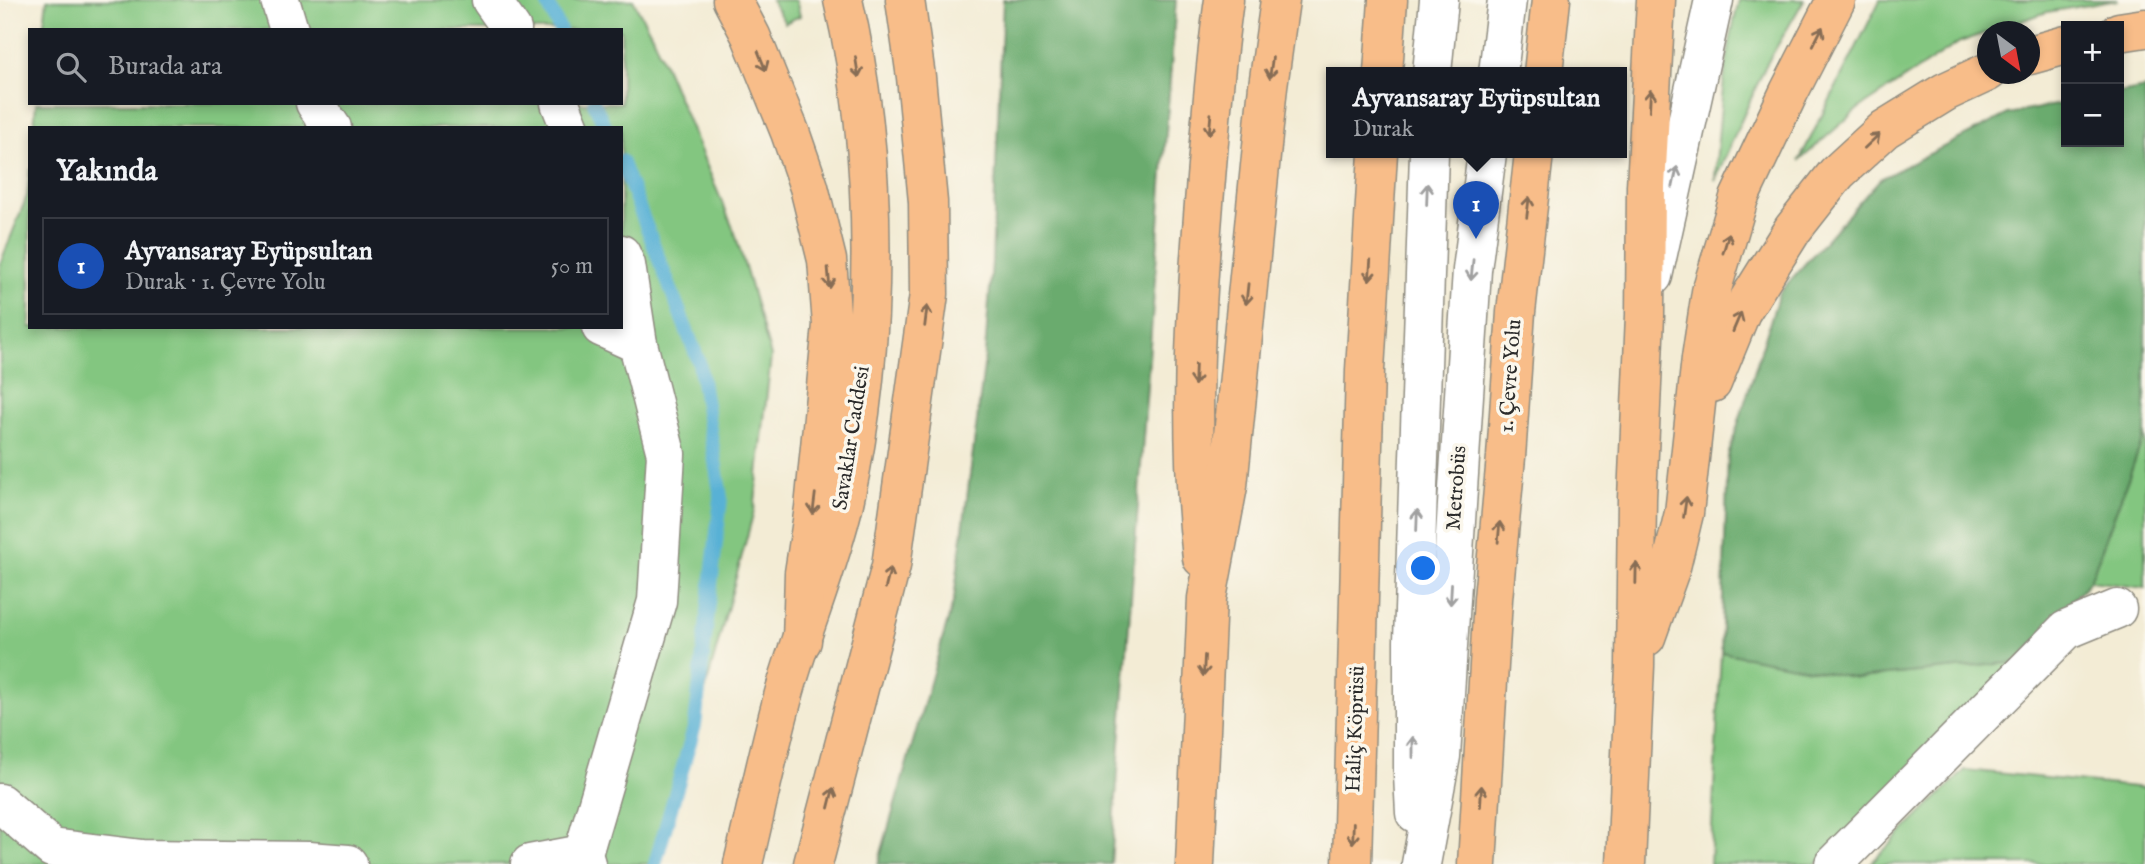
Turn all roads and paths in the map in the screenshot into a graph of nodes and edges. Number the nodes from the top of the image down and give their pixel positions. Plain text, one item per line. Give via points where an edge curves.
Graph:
1 (280, 0) edge
2 (491, 0) edge
3 (732, 0) edge
4 (844, 0) edge
5 (905, 0) edge
6 (1215, 0) edge
7 (1224, 0) edge
8 (1280, 0) edge
9 (1388, 0) edge
10 (1439, 0) edge
11 (1507, 0) edge
12 (1551, 0) edge
13 (1656, 0) edge
14 (1714, 0) edge
15 (1836, 0) edge
16 (288, 28) edge
17 (511, 28) edge
18 (2145, 28) edge
19 (2124, 31) edge
20 (2061, 46) edge
21 (2040, 52) edge
22 (1216, 56) junction
23 (1384, 67) edge
24 (1433, 67) edge
25 (1499, 67) edge
26 (1544, 67) edge
27 (1977, 77) edge
28 (316, 105) edge
29 (561, 105) edge
30 (331, 126) edge
31 (569, 126) edge
32 (1378, 158) edge
33 (1429, 158) edge
34 (1486, 158) edge
35 (1533, 158) edge
36 (623, 258) edge
37 (1645, 315) junction
38 (605, 329) edge
39 (638, 344) junction
40 (1693, 431) junction
41 (1207, 598) junction
42 (2118, 610) dead end
43 (802, 641) junction
44 (1635, 666) junction
45 (0, 803) edge
46 (584, 859) edge
47 (348, 864) edge
48 (530, 864) edge
49 (743, 864) edge
50 (813, 864) edge
51 (1195, 864) edge
52 (1352, 864) edge
53 (1420, 864) edge
54 (1477, 864) edge
55 (1626, 864) edge
56 (1834, 864) edge

1 - 16 lane
2 - 17 lane
3 -> 43 main road via 790,132 827,260 832,325 804,573
4 -> 43 main road, Savaklar Caddesi via 866,127 869,291 861,406 844,502
50 -> 5 main road via 891,566 929,294 928,202
6 - 22 main road
7 - 22 main road
8 -> 41 main road via 1228,486
9 - 23 main road
10 - 24 lane
11 - 25 lane
12 - 26 main road
37 -> 13 main road via 1646,186
37 -> 14 lane
40 -> 15 main road via 1711,292 1739,198
18 - 19 main road
20 - 21 main road
22 -> 41 main road via 1198,274 1194,413 1196,507
40 -> 27 main road via 1741,312 1793,229 1837,173 1885,129
28 - 30 lane
29 - 31 lane
32 -> 52 main road, Haliç Köprüsü via 1369,281
53 -> 33 lane, Metrobüs via 1413,775 1413,641
34 -> 53 lane, Metrobüs via 1472,270 1441,756
54 -> 35 main road, 1. Çevre Yolu via 1493,599
36 - 39 lane
44 -> 37 main road
38 - 39 lane
39 - 46 lane via 666,454 657,601
44 -> 40 main road via 1671,567 1684,513
41 -> 51 main road
42 - 56 lane via 2066,630
43 - 49 main road, Savaklar Caddesi
44 - 55 main road
45 - 47 lane via 52,848 142,859
46 - 48 lane

